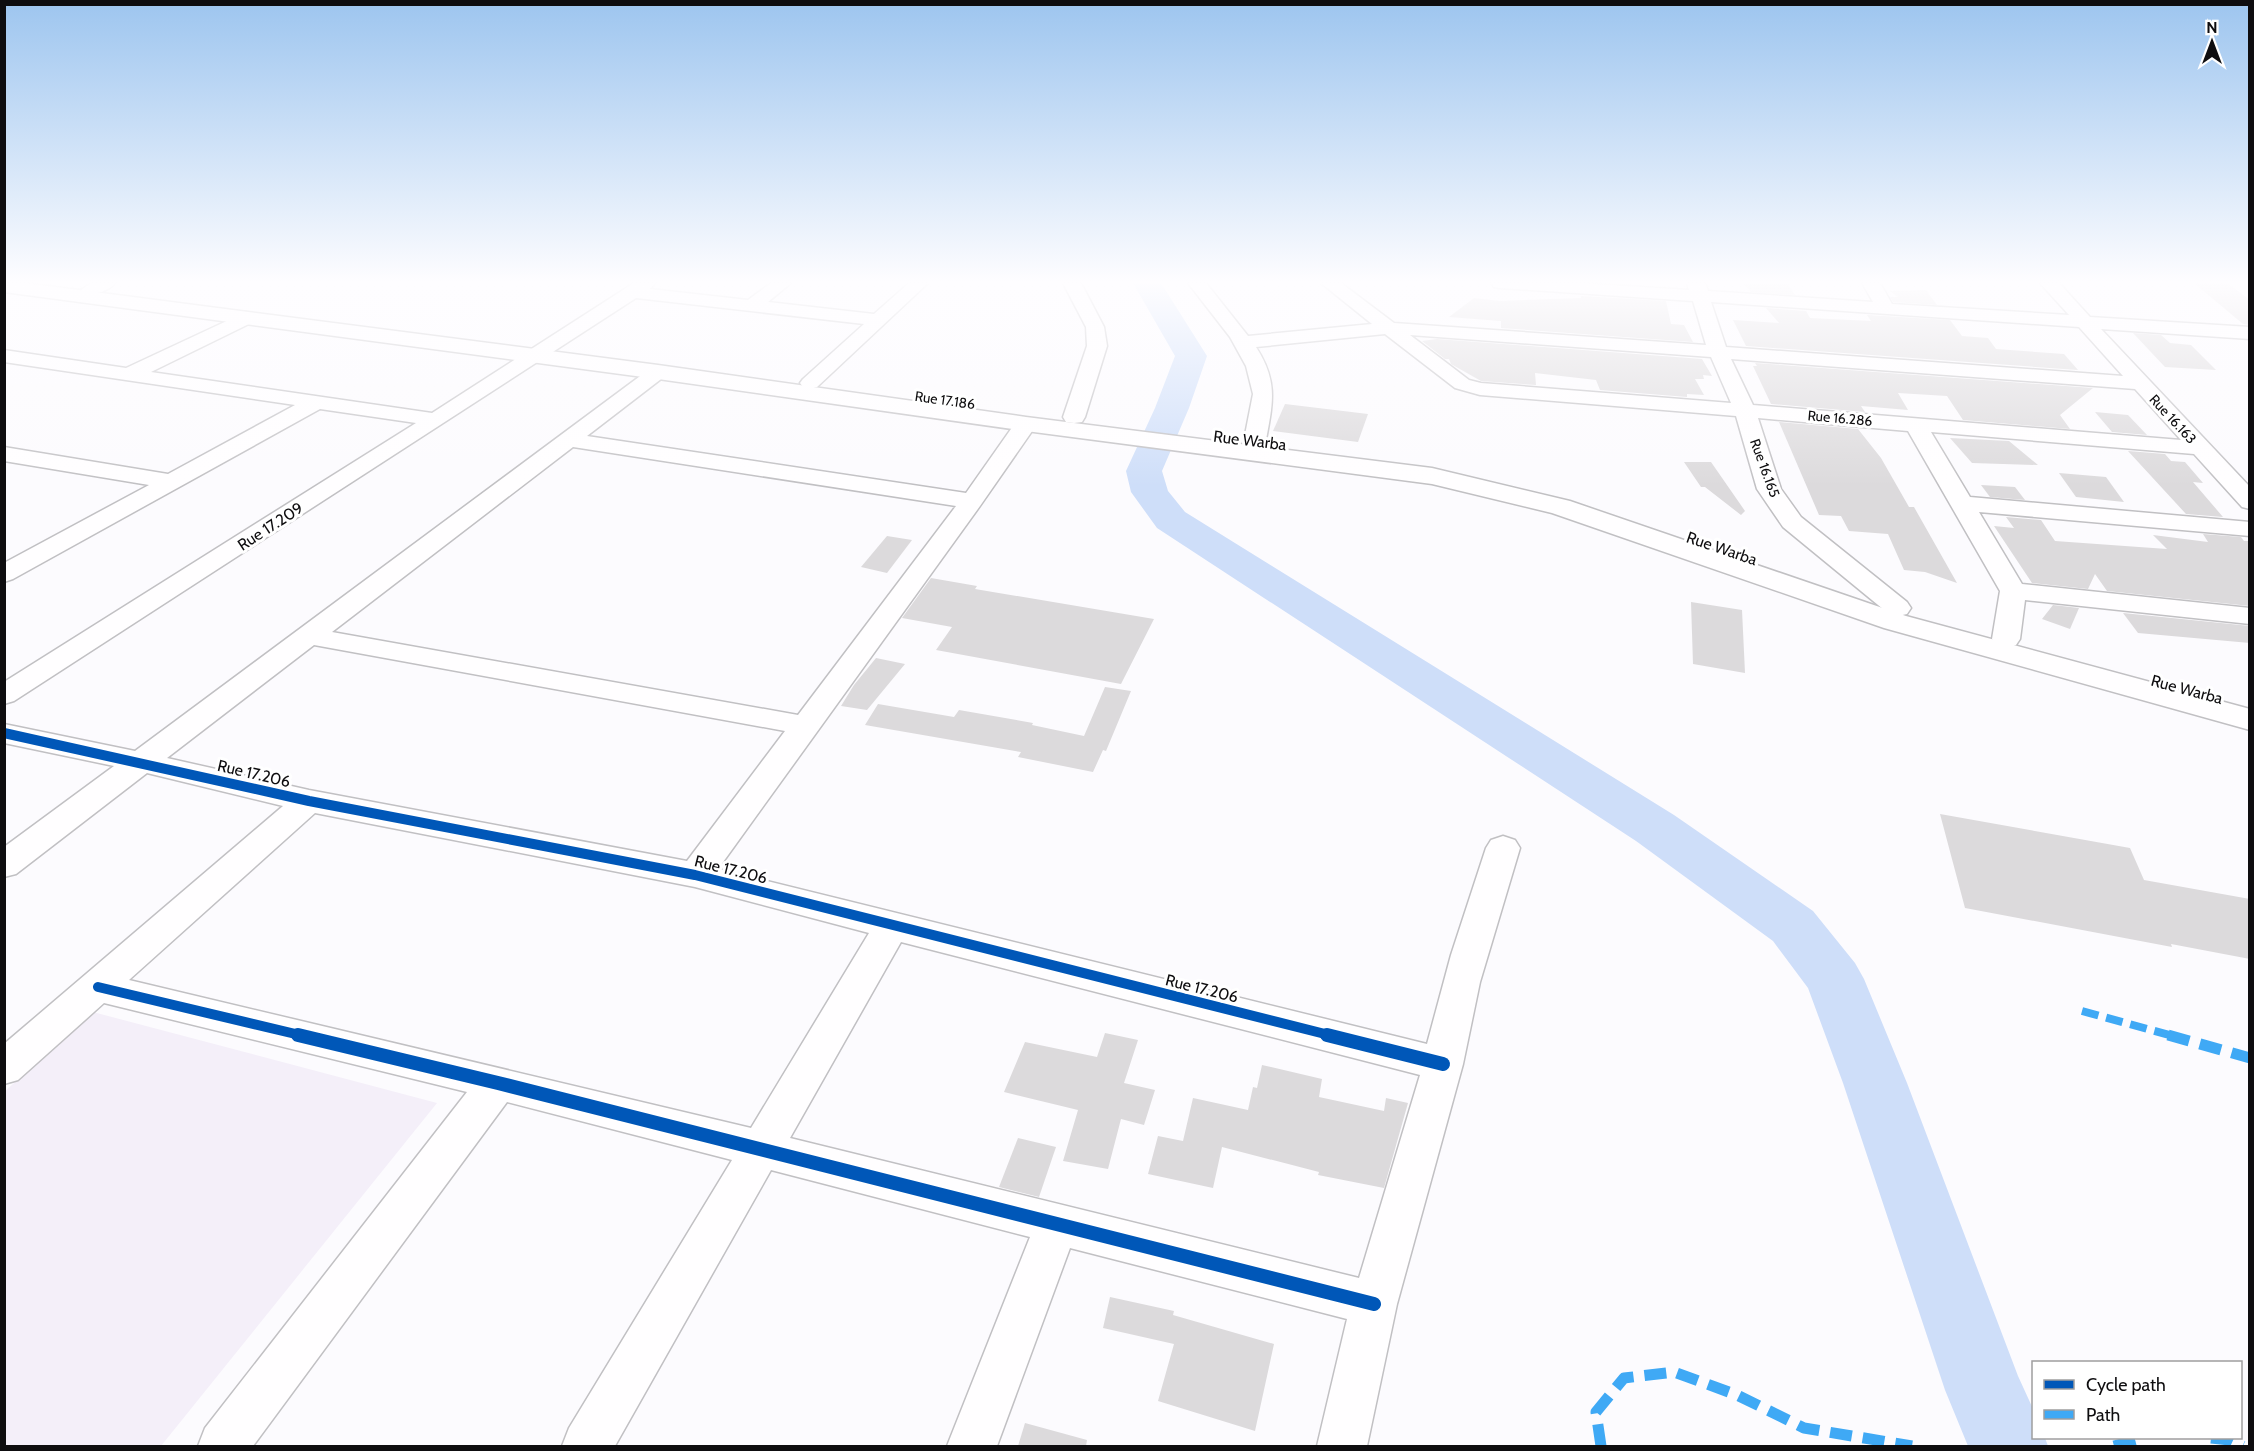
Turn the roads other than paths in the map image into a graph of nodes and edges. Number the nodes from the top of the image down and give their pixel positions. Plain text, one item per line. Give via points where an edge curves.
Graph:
1 (178, 351) edge
2 (531, 351) edge
3 (533, 351) edge
4 (845, 351) edge
5 (1095, 351) edge
6 (1247, 351) edge
7 (1419, 351) edge
8 (1700, 351) edge
9 (2111, 351) edge
10 (542, 352) junction
11 (1718, 352) junction
12 (4, 356) edge
13 (658, 372) junction
14 (130, 374) junction
15 (810, 382) junction
16 (2141, 383) junction
17 (317, 402) junction
18 (1744, 409) junction
19 (1074, 417) junction
20 (436, 420) junction
21 (1026, 424) junction
22 (1916, 425) junction
23 (1133, 432) junction
24 (1183, 438) junction
25 (570, 440) junction
26 (1255, 440) junction
27 (2200, 448) junction
28 (4, 454) edge
29 (173, 482) junction
30 (972, 501) junction
31 (2250, 502) edge
32 (1962, 503) junction
33 (2250, 529) edge
34 (5, 573) edge
35 (2013, 591) junction
36 (1898, 608) junction
37 (2250, 616) edge
38 (310, 636) junction
39 (2007, 639) junction
40 (4, 695) edge
41 (2250, 706) edge
42 (2250, 720) edge
43 (804, 724) junction
44 (4, 733) edge
45 (141, 762) junction
46 (309, 801) junction
47 (1503, 848) dead end
48 (4, 865) edge
49 (696, 875) junction
50 (892, 926) junction
51 (98, 987) junction
52 (1443, 1064) junction
53 (4, 1068) edge
54 (498, 1083) junction
55 (760, 1149) junction
56 (1057, 1224) junction
57 (1374, 1304) junction
58 (223, 1446) edge
59 (587, 1446) edge
60 (972, 1446) edge
61 (1342, 1446) edge

1 - 14 street
2 - 10 main road
3 - 10 main road, Rue 17.186
4 - 15 street
5 - 19 street
6 - 26 street via 1264,393
7 - 18 street, Rue 16.286 via 1462,384 1480,390
8 - 11 street
9 - 16 street, Rue 16.163
10 - 13 main road
10 - 15 main road, Rue 17.186
10 - 20 street, Rue 17.209
11 - 16 street
11 - 18 street, Rue 16.165
12 - 14 street
13 - 21 main road
13 - 25 street
14 - 17 street
15 - 19 main road, Rue 17.186
16 - 27 street, Rue 16.163
17 - 20 street
17 - 29 street
18 - 22 street, Rue 16.286
18 - 36 street, Rue 16.165 via 1769,489 1792,522
19 - 23 main road, Rue 17.186
20 - 40 street, Rue 17.209
21 - 23 main road
21 - 30 street
22 - 27 street, Rue 16.286
22 - 32 street
23 - 24 main road
24 - 26 main road, Rue Warba
24 - 42 main road via 1432,476 1561,507 1895,622
25 - 30 street
25 - 38 street
26 - 36 main road, Rue Warba via 1448,467 1573,497
27 - 31 street, Rue 16.163
28 - 29 street
29 - 34 street
30 - 43 street
32 - 33 street
32 - 35 street
35 - 37 street
35 - 39 street
36 - 39 main road, Rue Warba
38 - 43 street
38 - 45 street
39 - 41 main road, Rue Warba
43 - 49 street
44 - 45 street, Rue 17.206
45 - 46 street, Rue 17.206
45 - 48 street
46 - 49 street, Rue 17.206
46 - 51 street
47 - 52 street via 1449,1027
49 - 50 street, Rue 17.206
50 - 52 street, Rue 17.206
50 - 55 street
51 - 53 street
51 - 54 street
52 - 57 street
54 - 55 street
54 - 58 street
55 - 56 street
55 - 59 street
56 - 57 street
56 - 60 street
57 - 61 street

